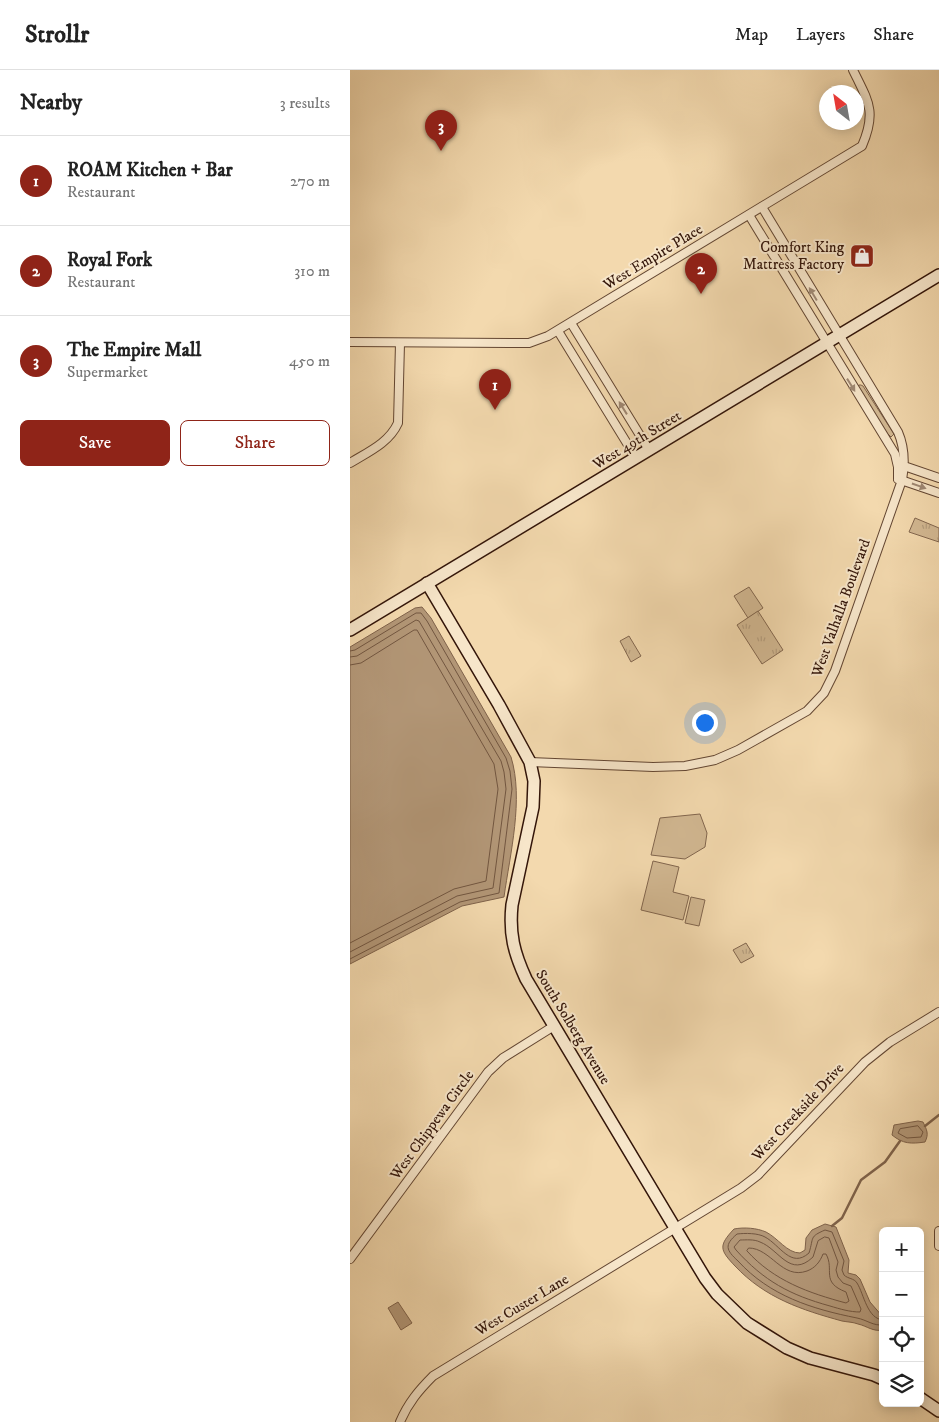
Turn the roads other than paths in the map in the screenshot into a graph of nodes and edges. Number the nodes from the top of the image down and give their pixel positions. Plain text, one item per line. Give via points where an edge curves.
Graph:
1 (853, 70) edge
2 (762, 207) junction
3 (749, 215) junction
4 (939, 274) edge
5 (571, 323) junction
6 (558, 331) junction
7 (838, 336) junction
8 (350, 342) edge
9 (400, 343) junction
10 (826, 343) junction
11 (649, 450) junction
12 (636, 458) junction
13 (350, 463) edge
14 (902, 466) junction
15 (939, 478) edge
16 (900, 479) junction
17 (939, 493) edge
18 (426, 583) junction
19 (350, 630) edge
20 (530, 762) junction
21 (939, 1012) edge
22 (554, 1026) junction
23 (675, 1228) junction
24 (939, 1230) edge
25 (939, 1246) edge
26 (350, 1259) edge
27 (879, 1377) edge
28 (924, 1401) edge
29 (939, 1411) edge
30 (400, 1422) edge

1 - 2 street, West Empire Place via 868,100 871,118 862,146
2 - 3 street, West Empire Place
7 -> 2 street
3 - 5 street, West Empire Place
3 - 10 street
4 - 7 main road, West 49th Street
5 - 6 street, West Empire Place
11 -> 5 street
6 - 9 street, West Empire Place via 529,343
6 - 12 street
7 - 10 main road, West 49th Street
7 - 14 street, West Valhalla Boulevard via 898,432 904,450
8 - 9 street, West Empire Place
9 - 13 street via 398,423 384,442
10 - 11 main road, West 49th Street
10 -> 14 street, West Valhalla Boulevard
11 - 12 main road, West 49th Street
12 - 18 main road, West 49th Street
14 - 15 street
14 - 16 street, West Valhalla Boulevard
16 -> 17 street
16 - 20 street, West Valhalla Boulevard via 835,671 824,693 807,711 738,750 705,763 653,767
18 - 19 main road, West 49th Street
18 - 20 main road, South Solberg Avenue
20 - 22 main road, South Solberg Avenue via 534,780 533,807 512,905 511,930 516,958
21 - 23 street, West Creekside Drive via 890,1042 865,1062 749,1183
22 - 23 main road, South Solberg Avenue
22 - 26 street, West Chippewa Circle via 503,1058 488,1072
23 - 27 main road, South Solberg Avenue via 718,1294 747,1323 802,1355
23 - 30 street, West Custer Lane via 433,1376 418,1390
24 - 25 street
28 - 29 main road

